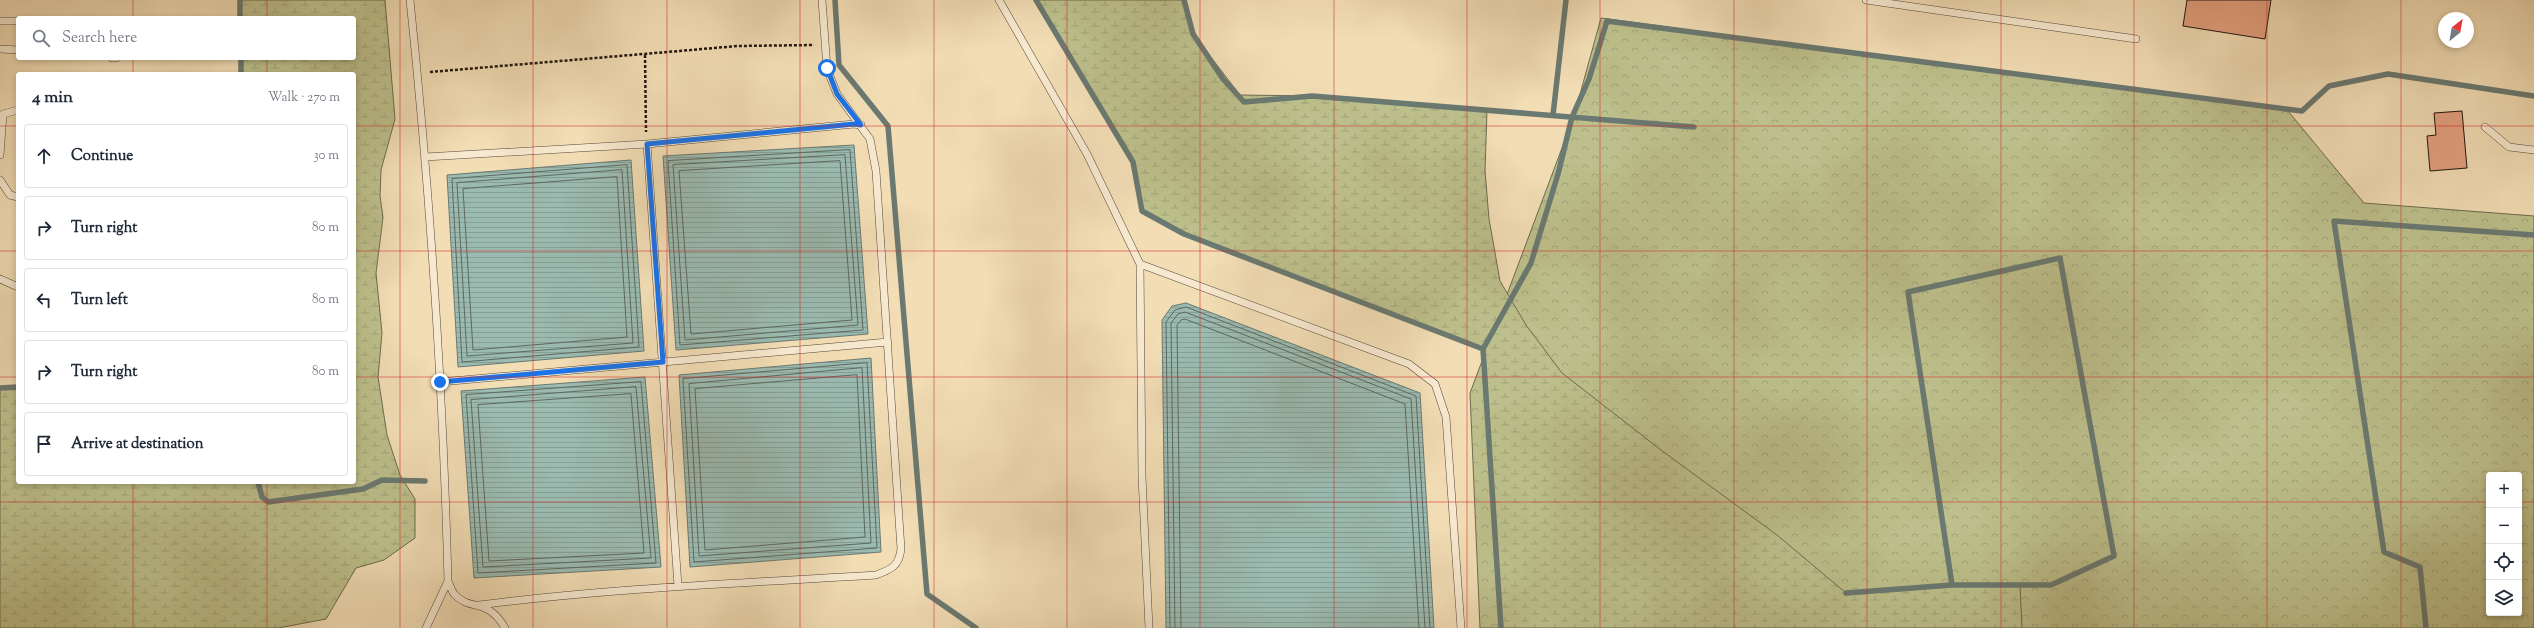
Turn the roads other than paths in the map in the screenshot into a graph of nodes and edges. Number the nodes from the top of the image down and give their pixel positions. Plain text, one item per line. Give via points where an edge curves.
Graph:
1 (410, 0) edge
2 (822, 0) edge
3 (999, 0) edge
4 (1866, 0) edge
5 (0, 21) edge
6 (16, 21) edge
7 (2136, 39) dead end
8 (0, 49) edge
9 (16, 50) edge
10 (16, 111) edge
11 (861, 125) junction
12 (2486, 127) dead end
13 (647, 144) junction
14 (2534, 150) edge
15 (0, 155) edge
16 (425, 157) junction
17 (0, 180) edge
18 (16, 196) edge
19 (1140, 264) junction
20 (0, 279) edge
21 (16, 286) edge
22 (888, 342) junction
23 (663, 362) junction
24 (440, 382) junction
25 (448, 581) junction
26 (678, 586) junction
27 (479, 605) junction
28 (426, 628) edge
29 (505, 628) edge
30 (1148, 628) edge
31 (1461, 628) edge

1 - 16 lane
2 - 11 lane via 827,68 837,94
3 - 19 lane via 1087,154
4 - 7 lane
5 - 6 lane
8 - 9 lane
10 - 15 lane via 3,114
11 - 13 lane
11 - 22 lane via 870,139 876,171
12 - 14 lane via 2509,147
13 - 16 lane
13 - 23 lane
16 - 24 lane
17 - 18 lane via 10,195
19 - 30 lane via 1142,476
19 - 31 lane via 1409,364 1435,384 1446,417
20 - 21 lane
22 - 23 lane
22 - 26 lane via 900,561 893,568 876,575
23 - 24 lane
23 - 26 lane
24 - 25 lane
25 - 27 lane via 454,595
25 - 28 lane
26 - 27 lane via 530,598
27 - 29 lane via 489,608

